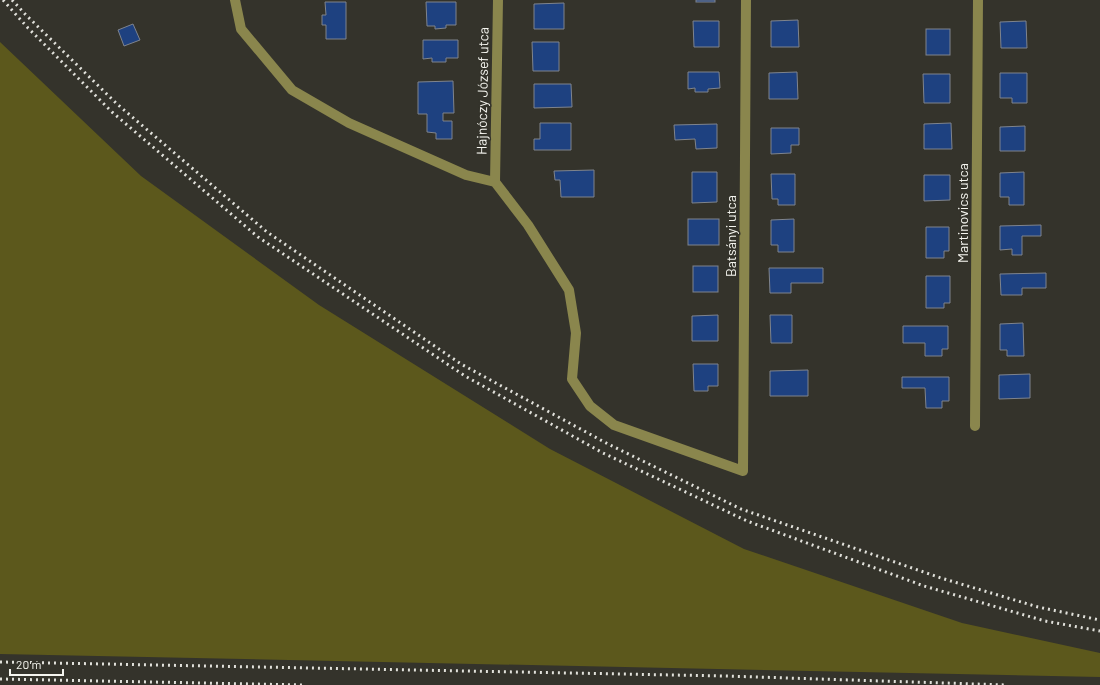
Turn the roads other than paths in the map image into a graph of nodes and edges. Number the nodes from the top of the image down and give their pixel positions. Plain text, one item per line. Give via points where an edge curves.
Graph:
1 (235, 0) edge
2 (498, 0) edge
3 (746, 0) edge
4 (978, 0) edge
5 (495, 182) junction
6 (975, 426) dead end

1 - 5 street via 240,29 292,90 349,123 466,175
2 - 5 street, Hajnóczy József utca
3 - 5 street, Batsányi utca via 743,471 614,424 590,406 572,379 576,333 569,290 528,225
4 - 6 street, Martinovics utca

